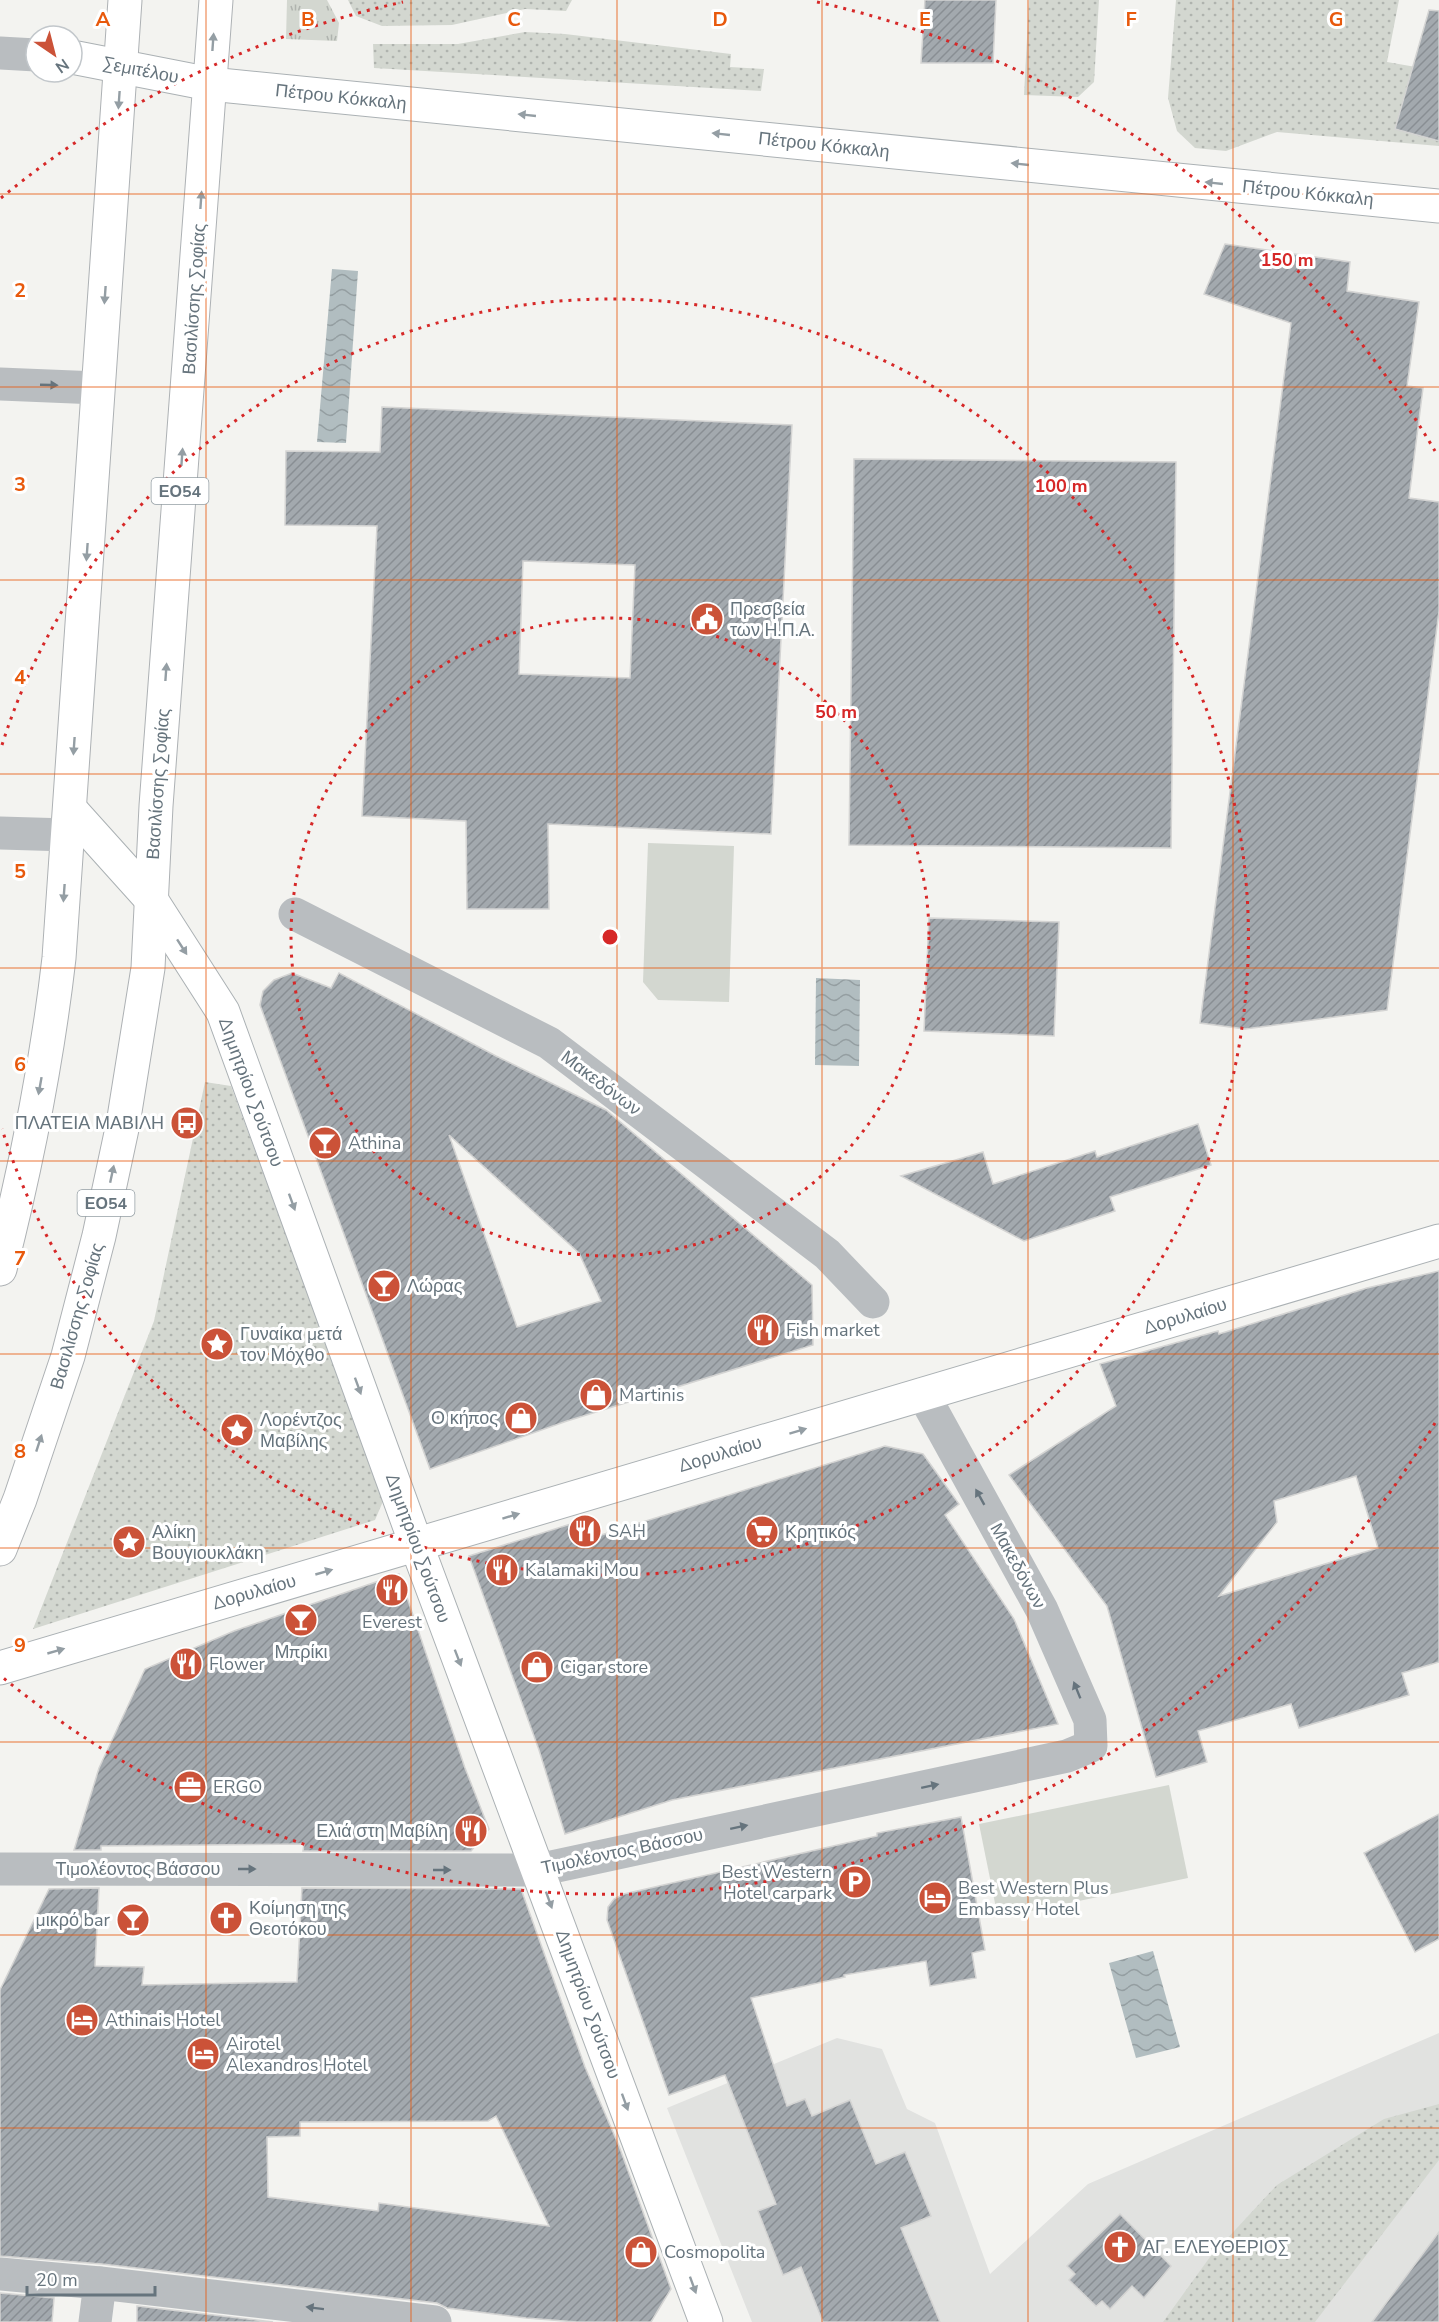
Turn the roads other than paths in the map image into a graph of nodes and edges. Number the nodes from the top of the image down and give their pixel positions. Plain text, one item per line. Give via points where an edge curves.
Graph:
1 (125, 0) edge
2 (216, 0) edge
3 (0, 53) edge
4 (24, 54) edge
5 (84, 59) edge
6 (121, 66) junction
7 (210, 84) junction
8 (1439, 206) edge
9 (0, 384) edge
10 (98, 388) junction
11 (69, 822) junction
12 (0, 833) edge
13 (150, 898) junction
14 (295, 914) dead end
15 (1439, 1241) edge
16 (0, 1269) edge
17 (873, 1302) dead end
18 (923, 1394) junction
19 (416, 1544) junction
20 (0, 1549) edge
21 (0, 1668) edge
22 (1091, 1746) joint
23 (0, 1869) edge
24 (538, 1870) junction
25 (0, 2274) edge
26 (100, 2283) junction
27 (95, 2322) edge
28 (435, 2322) edge
29 (706, 2322) edge

1 - 6 street
7 -> 2 street, Βασιλίσσης Σοφίας / ΕΟ54
3 - 4 street
5 - 6 street, Σεμιτέλου
6 - 7 street, Σεμιτέλου
6 -> 10 street
8 -> 7 street, Πέτρου Κόκκαλη
13 -> 7 street, Βασιλίσσης Σοφίας / ΕΟ54
9 -> 10 street
10 -> 11 street
11 - 12 street
11 - 13 street, Δημητρίου Σούτσου
11 -> 16 street via 51,1028
13 -> 19 street, Δημητρίου Σούτσου via 223,1012
20 -> 13 street, Βασιλίσσης Σοφίας / ΕΟ54 via 68,1356 99,1236 148,968
14 - 17 street, Μακεδόνων via 549,1043 827,1254
15 - 18 street, Δορυλαίου
19 -> 18 street, Δορυλαίου
22 -> 18 street, Μακεδόνων via 1090,1720 1042,1610
21 -> 19 street, Δορυλαίου
19 -> 24 street, Δημητρίου Σούτσου
24 -> 22 street, Τιμολέοντος Βάσσου via 1067,1756
23 -> 24 street, Τιμολέοντος Βάσσου
24 -> 29 street, Δημητρίου Σούτσου
25 - 26 street
26 - 27 street
28 -> 26 street

